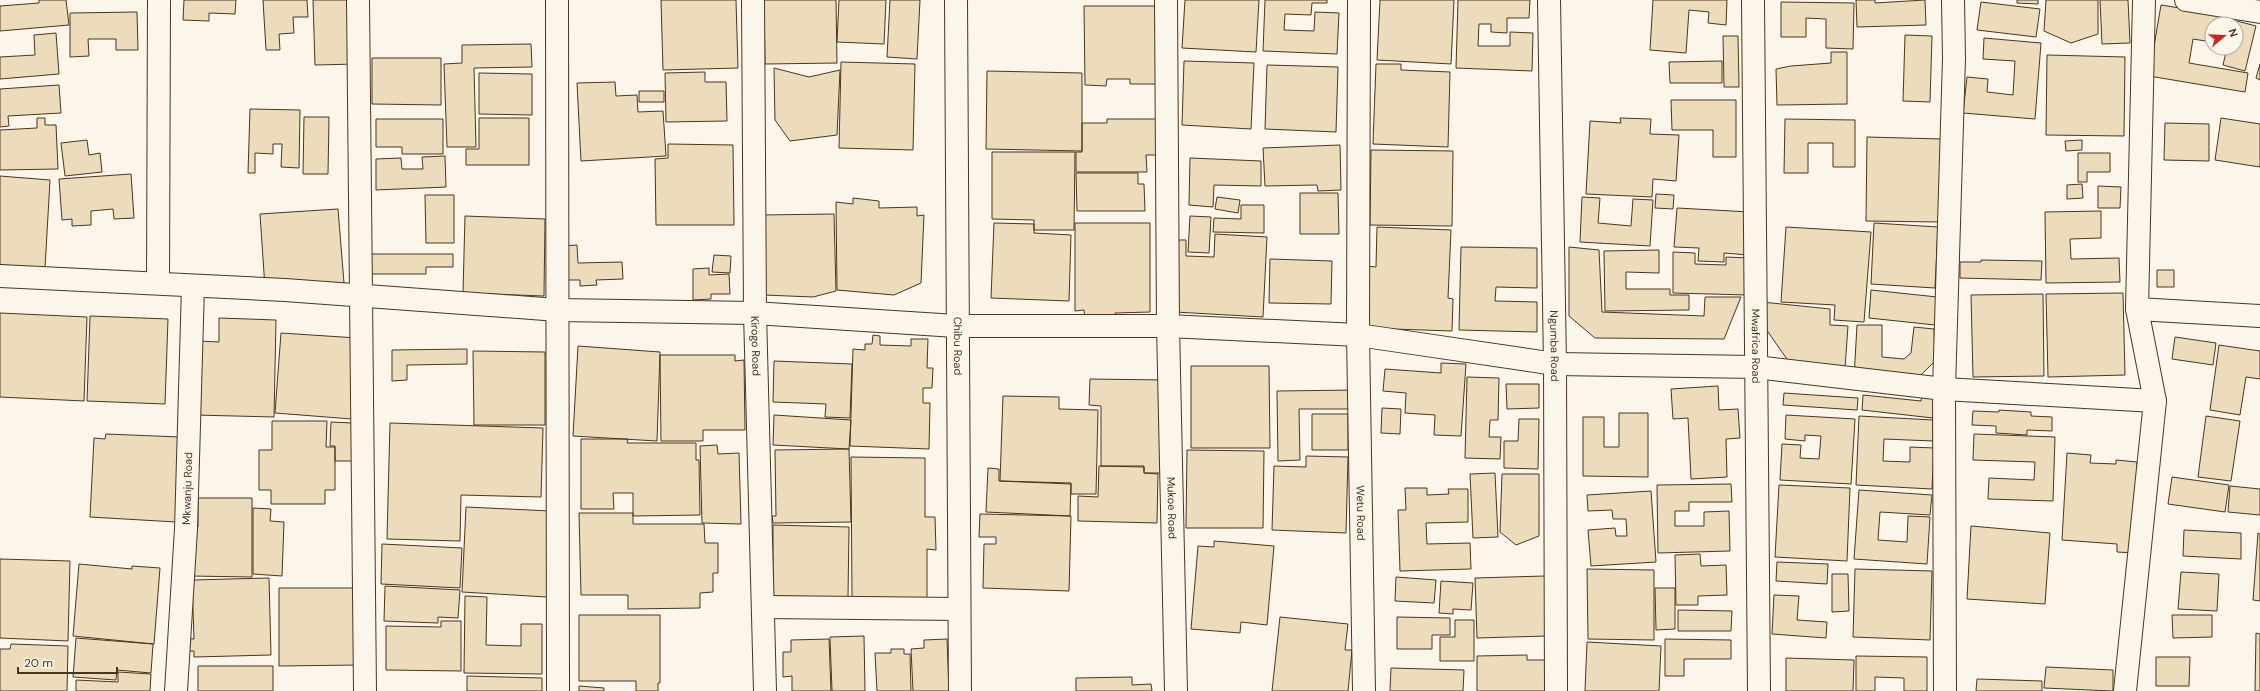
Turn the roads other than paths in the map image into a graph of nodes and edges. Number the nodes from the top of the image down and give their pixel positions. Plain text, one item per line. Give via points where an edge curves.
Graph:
1 (159, 0) edge
2 (358, 0) edge
3 (557, 0) edge
4 (753, 0) edge
5 (956, 0) edge
6 (1166, 0) edge
7 (1359, 0) edge
8 (1548, 0) edge
9 (1754, 0) edge
10 (1953, 0) edge
11 (2144, 0) edge
12 (2186, 0) edge
13 (2260, 12) edge
14 (0, 276) edge
15 (158, 283) junction
16 (193, 286) junction
17 (362, 297) junction
18 (2137, 309) junction
19 (558, 310) junction
20 (756, 313) junction
21 (2260, 316) edge
22 (956, 326) junction
23 (1168, 326) junction
24 (1358, 335) junction
25 (1555, 364) junction
26 (1756, 367) junction
27 (1944, 389) junction
28 (2155, 401) junction
29 (764, 606) junction
30 (959, 609) junction
31 (176, 691) edge
32 (365, 691) edge
33 (558, 691) edge
34 (765, 691) edge
35 (960, 691) edge
36 (1176, 691) edge
37 (1364, 691) edge
38 (1556, 691) edge
39 (1759, 691) edge
40 (1944, 691) edge
41 (2125, 691) edge

1 - 15 street
2 - 17 street
3 - 19 street
4 - 20 street, Kirogo Road
5 - 22 street, Chibu Road
6 - 23 street, Mukoe Road
7 - 24 street, Wetu Road
8 - 25 street, Ngumba Road
9 - 26 street, Mwafrica Road
10 - 27 street via 1954,58
11 - 18 street
12 - 13 street
14 - 15 street
15 - 16 street
16 - 17 street
16 - 31 street, Mkwanju Road via 186,529
17 - 19 street
17 - 32 street
18 - 21 street
18 - 28 street
19 - 20 street
19 - 33 street
20 - 22 street
20 - 29 street, Kirogo Road
22 - 23 street
22 - 30 street, Chibu Road
23 - 24 street
23 - 36 street, Mukoe Road
24 - 25 street
24 - 37 street, Wetu Road
25 - 26 street
25 - 38 street, Ngumba Road
26 - 27 street
26 - 39 street, Mwafrica Road
27 - 28 street
27 - 40 street
28 - 41 street
29 - 30 street
29 - 34 street, Kirogo Road
30 - 35 street, Chibu Road

